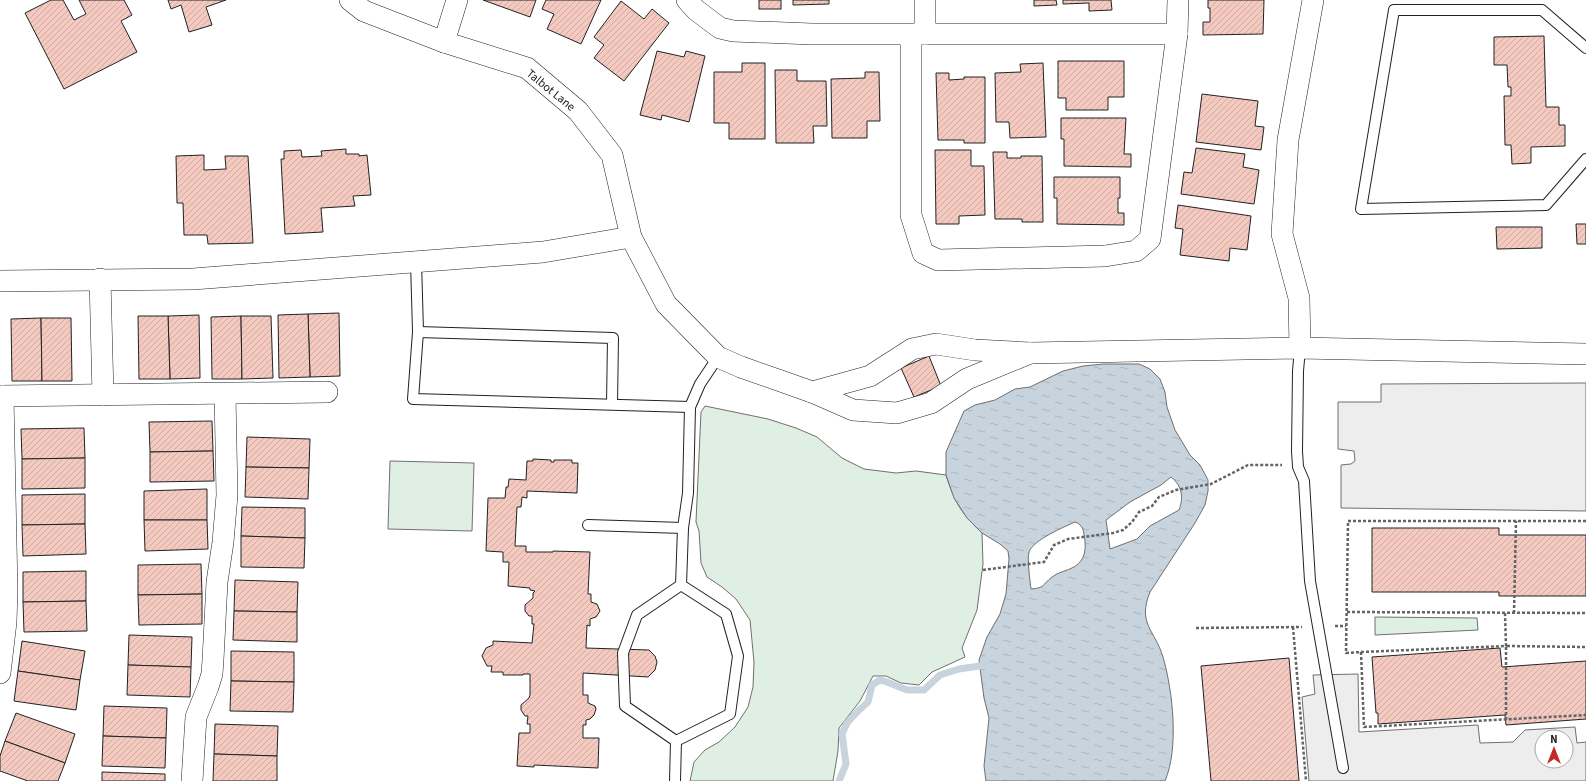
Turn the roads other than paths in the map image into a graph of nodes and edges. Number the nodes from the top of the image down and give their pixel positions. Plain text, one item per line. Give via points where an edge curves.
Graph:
1 (350, 0) edge
2 (458, 0) edge
3 (687, 0) edge
4 (925, 0) edge
5 (1178, 0) edge
6 (1313, 0) edge
7 (918, 34) junction
8 (1177, 34) junction
9 (444, 42) junction
10 (1586, 48) edge
11 (1586, 159) edge
12 (631, 237) junction
13 (416, 261) junction
14 (100, 279) junction
15 (0, 281) edge
16 (418, 332) junction
17 (1300, 348) junction
18 (1030, 353) junction
19 (1586, 354) edge
20 (718, 357) junction
21 (327, 392) dead end
22 (812, 392) junction
23 (225, 394) junction
24 (103, 395) junction
25 (2, 396) edge
26 (612, 404) junction
27 (690, 406) junction
28 (588, 525) dead end
29 (683, 528) junction
30 (681, 584) junction
31 (0, 673) edge
32 (676, 741) junction
33 (1343, 768) dead end
34 (192, 781) edge
35 (674, 781) edge

1 - 9 street, Talbot Lane via 364,11
2 - 9 street
3 - 7 street via 720,28 733,31
4 - 7 street
5 - 8 street
6 - 17 street via 1288,140 1282,234 1299,298
7 - 8 street
7 - 8 street via 912,215 923,253 938,260 1105,256 1136,252 1150,239
9 - 12 street, Talbot Lane via 527,68 578,110 612,155
10 - 11 lane via 1542,10 1394,10 1361,209 1546,205
12 - 13 street via 543,252
12 - 20 street, Talbot Lane via 666,304
13 - 14 street via 193,279
13 - 16 lane
14 - 15 street
14 - 24 street
16 - 26 lane via 613,338
16 - 26 lane via 413,399
17 - 18 street
17 - 19 street
17 - 33 lane via 1298,467 1304,481 1310,581
18 - 22 street via 975,350 936,344 912,349 870,376
18 - 22 street via 967,379 931,404 897,413 853,410
20 - 22 street
20 - 27 lane via 700,384
21 - 23 street
23 - 24 street
23 - 34 street via 227,495 217,582 212,674 196,717
24 - 25 street
25 - 31 street via 7,591
26 - 27 lane
27 - 29 lane via 688,493
28 - 29 lane
29 - 30 lane
30 - 32 lane via 637,616 622,652 625,706
30 - 32 lane via 726,614 738,656 730,714
32 - 35 lane

